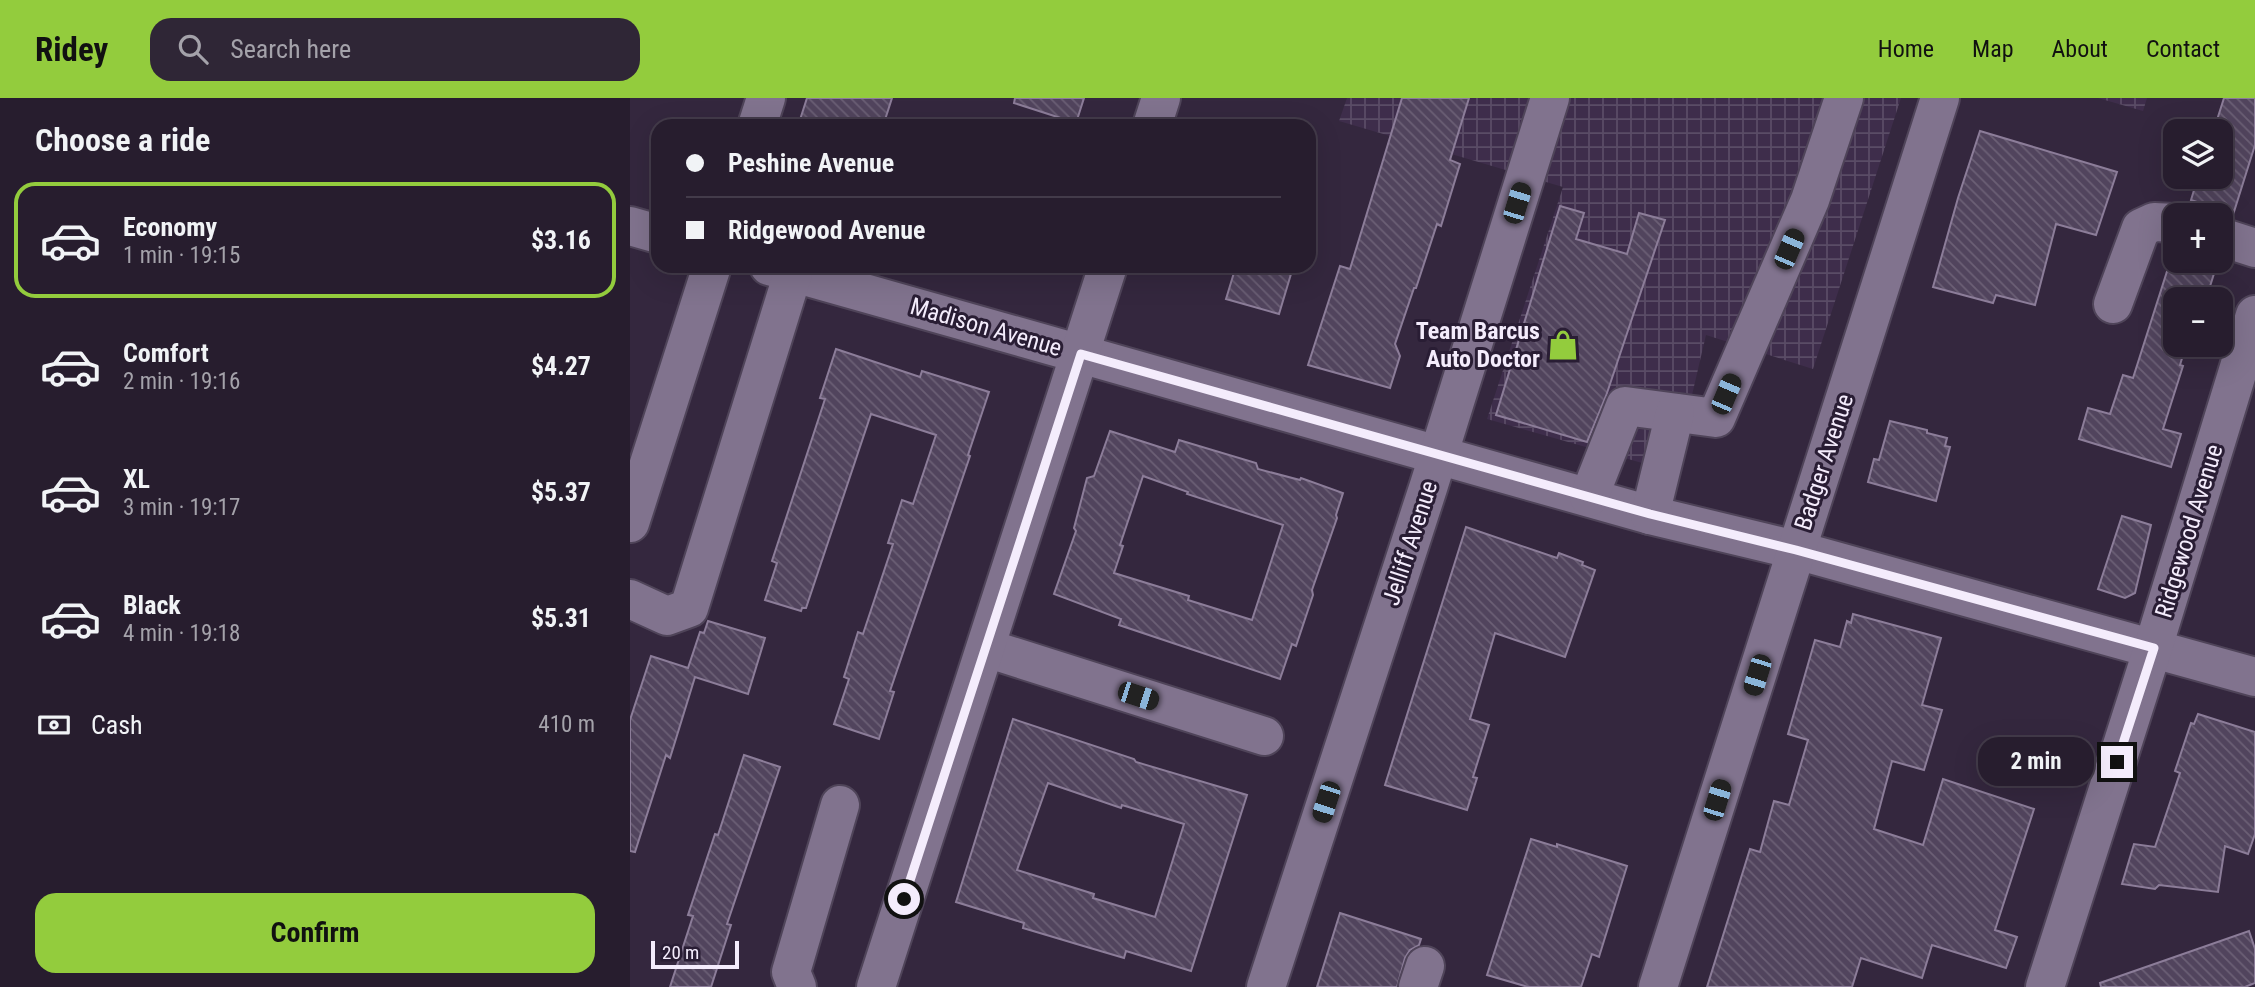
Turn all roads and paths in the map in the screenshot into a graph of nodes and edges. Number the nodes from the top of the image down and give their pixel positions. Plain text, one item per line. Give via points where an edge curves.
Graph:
1 (766, 98) edge
2 (1161, 98) edge
3 (1550, 98) edge
4 (1843, 98) edge
5 (1940, 98) edge
6 (759, 119) edge
7 (1154, 119) edge
8 (2163, 222) edge
9 (630, 226) edge
10 (651, 232) edge
11 (2233, 241) edge
12 (2255, 248) edge
13 (710, 273) edge
14 (780, 273) edge
15 (795, 273) edge
16 (1106, 273) edge
17 (2113, 304) dead end
18 (2255, 315) edge
19 (1081, 354) junction
20 (1675, 413) junction
21 (1438, 455) junction
22 (1589, 497) junction
23 (1650, 514) junction
24 (630, 523) edge
25 (1796, 550) junction
26 (630, 599) edge
27 (986, 648) junction
28 (2154, 648) junction
29 (2255, 677) edge
30 (1264, 736) dead end
31 (840, 805) dead end
32 (797, 987) edge
33 (876, 987) edge
34 (1266, 987) edge
35 (1658, 987) edge
36 (2045, 987) edge

1 - 6 street
2 - 7 street
3 - 21 street, Jelliff Avenue
4 - 20 street via 1810,200 1716,418
5 - 25 street, Badger Avenue
8 - 17 street via 2141,228
9 - 10 street
11 - 12 street
13 - 24 street
14 - 26 street via 689,608 667,616
15 - 19 street, Madison Avenue
16 - 19 street
18 - 28 street, Ridgewood Avenue
19 - 21 street, Madison Avenue
19 - 27 street
20 - 22 street via 1625,406
20 - 23 street
21 - 22 street, Madison Avenue
21 - 34 street, Jelliff Avenue
22 - 23 street, Madison Avenue
23 - 25 street, Madison Avenue
25 - 28 street, Madison Avenue
25 - 35 street, Badger Avenue
27 - 30 street
27 - 33 street
28 - 29 street, Madison Avenue
28 - 36 street, Ridgewood Avenue
31 - 32 street via 791,972

